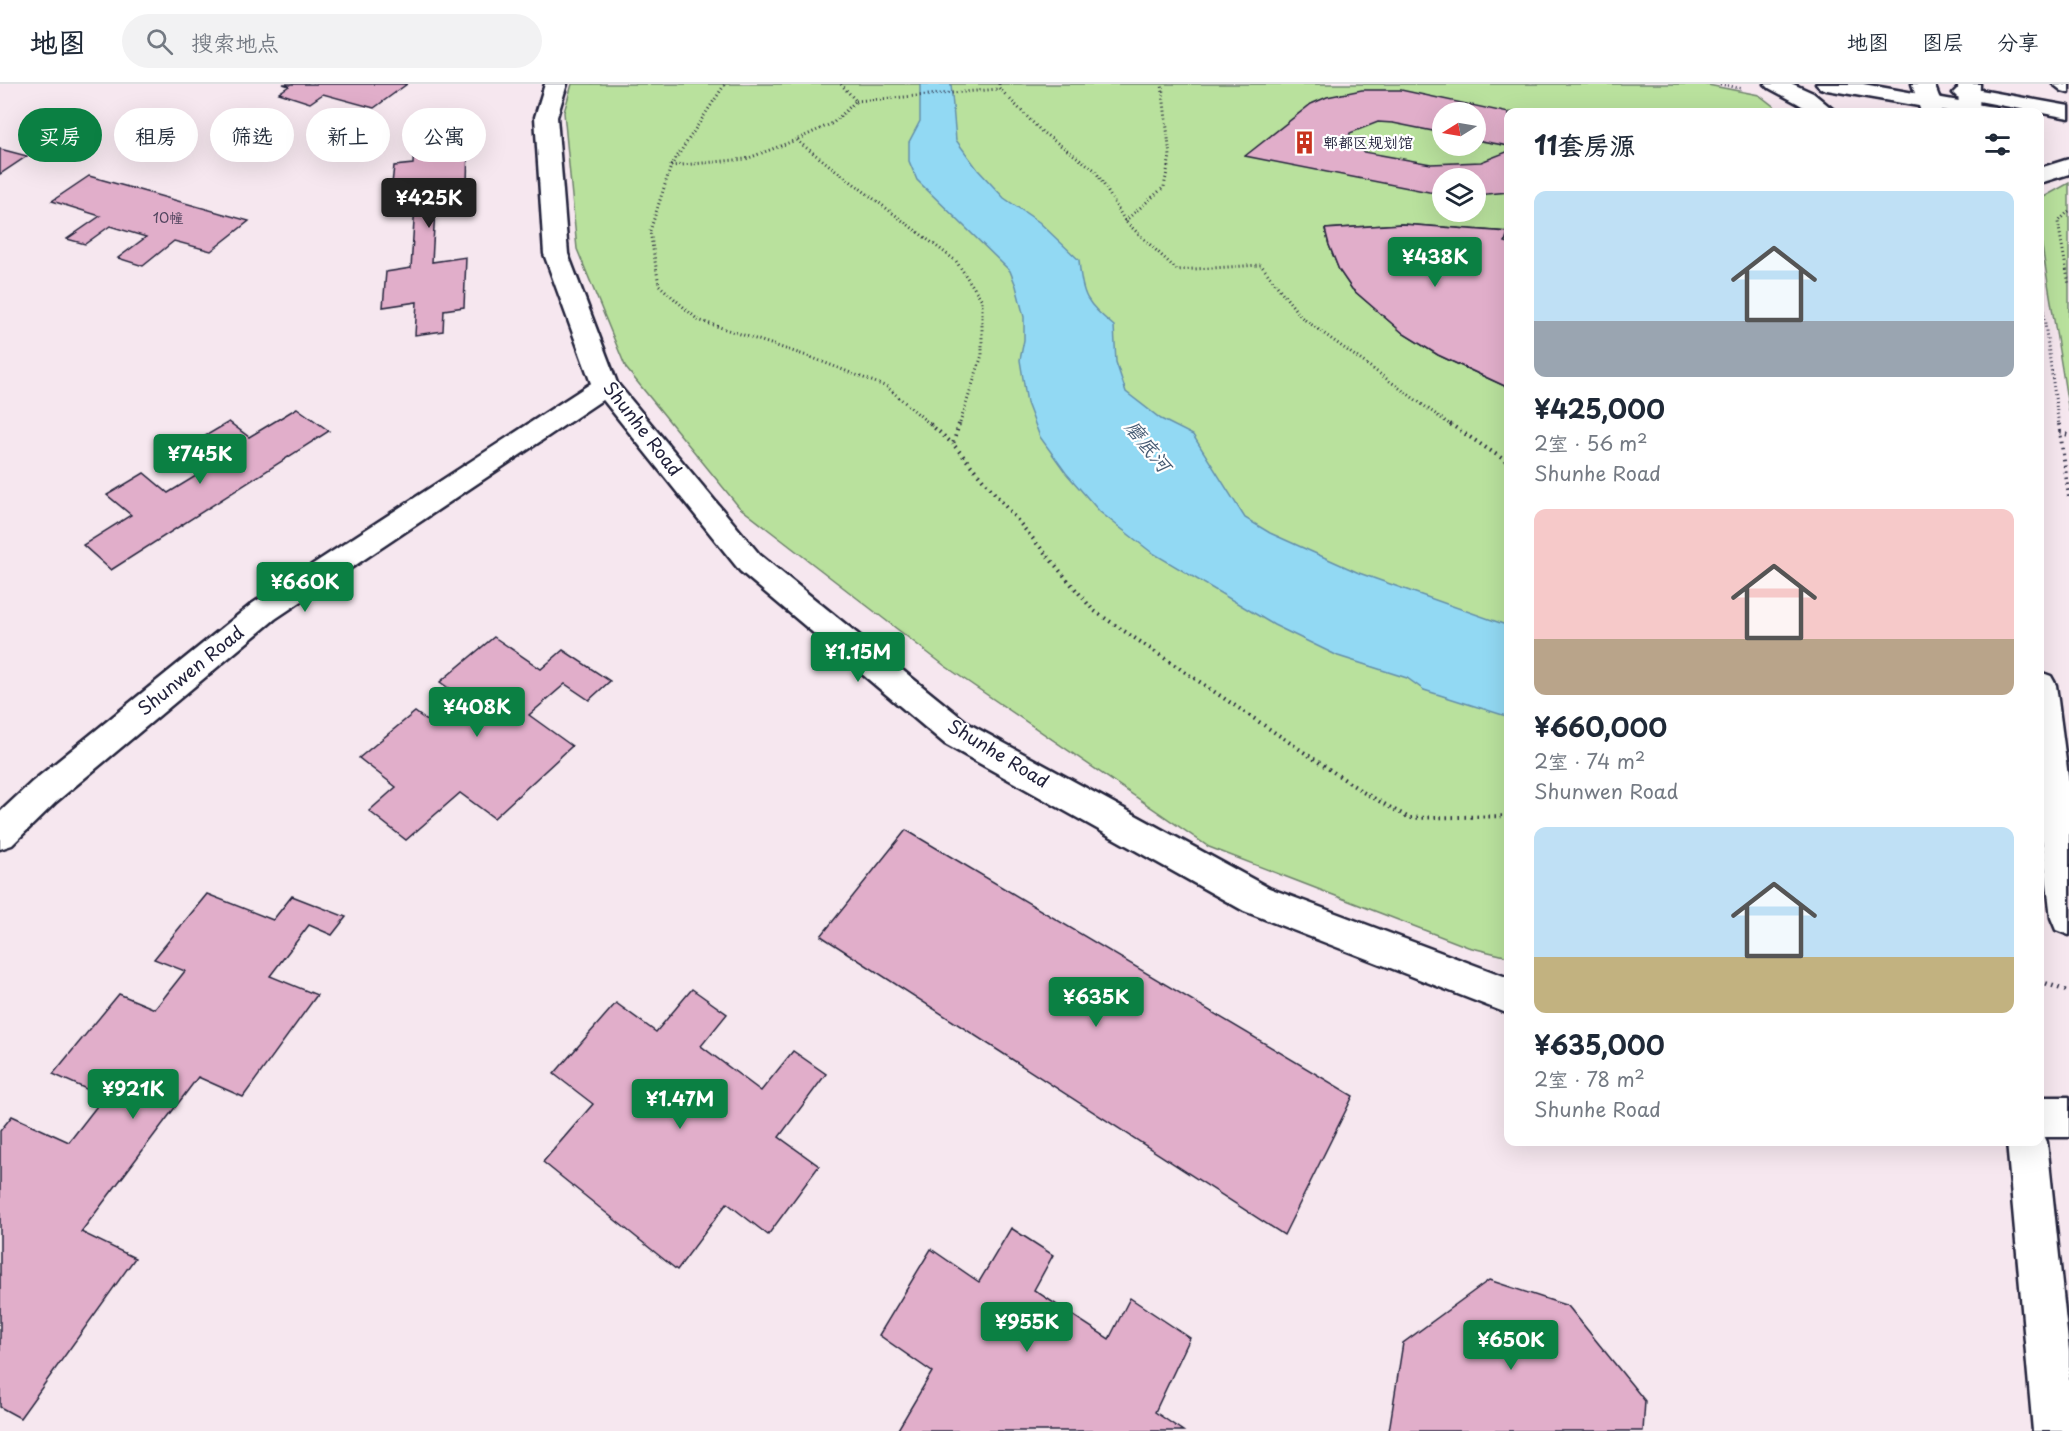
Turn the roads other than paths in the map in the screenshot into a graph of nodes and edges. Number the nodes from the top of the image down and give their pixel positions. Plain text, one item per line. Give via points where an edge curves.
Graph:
1 (556, 84) edge
2 (1776, 84) edge
3 (1827, 84) edge
4 (2064, 84) edge
5 (2069, 87) edge
6 (1924, 94) edge
7 (1972, 102) edge
8 (1820, 108) edge
9 (2030, 108) edge
10 (2044, 109) edge
11 (2069, 112) edge
12 (2044, 124) edge
13 (2069, 128) edge
14 (2069, 165) edge
15 (2044, 174) edge
16 (604, 386) junction
17 (2044, 717) edge
18 (0, 834) edge
19 (2069, 918) edge
20 (1504, 994) edge
21 (2044, 1117) edge
22 (2069, 1117) edge
23 (2026, 1146) edge
24 (2055, 1431) edge

1 - 16 street, Shunhe Road via 546,117 556,254
2 - 8 street
3 - 6 street
4 - 5 street
6 - 7 street
7 - 9 street
10 - 11 street
12 - 13 street
14 - 15 street
16 - 18 street, Shunwen Road via 264,611 44,792
16 - 20 street, Shunhe Road via 750,563 957,734 1257,900
17 - 19 street
21 - 22 street
23 - 24 street

